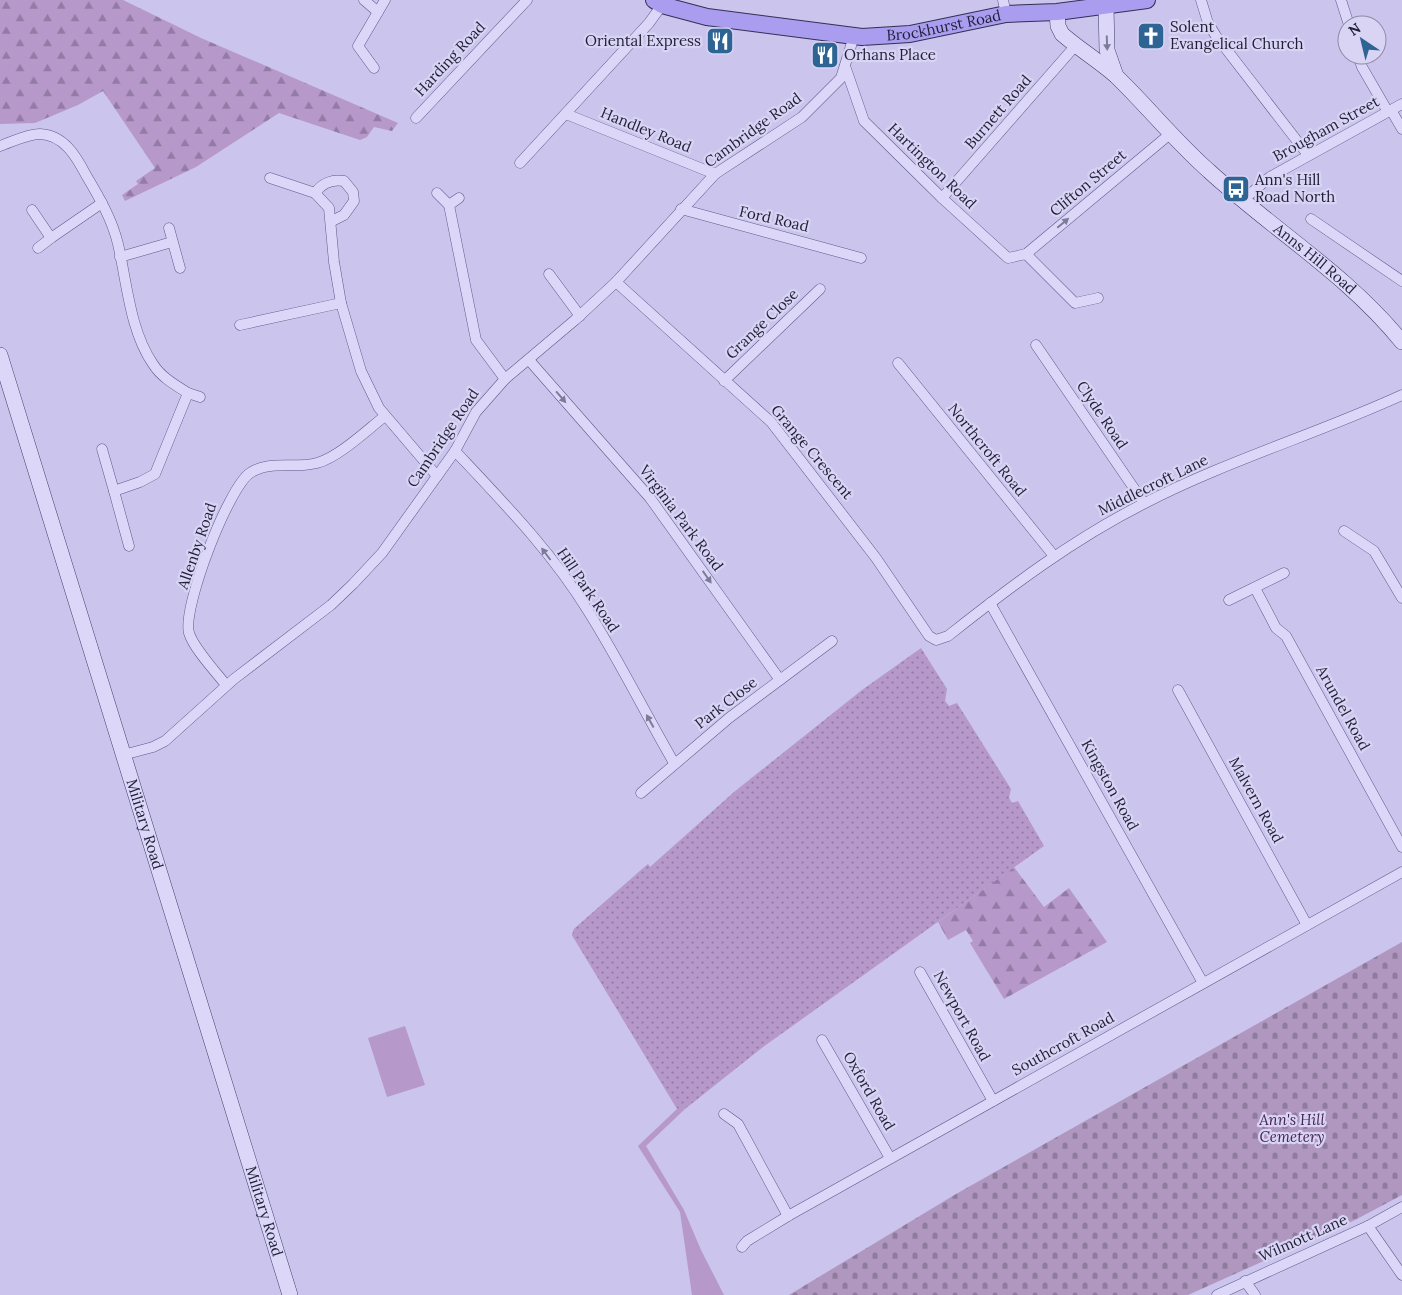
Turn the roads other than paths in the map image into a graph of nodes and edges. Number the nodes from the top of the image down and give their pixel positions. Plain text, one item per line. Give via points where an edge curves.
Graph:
1 (364, 0) edge
2 (385, 0) edge
3 (527, 0) edge
4 (1147, 0) edge
5 (1201, 0) edge
6 (1341, 0) edge
7 (658, 2) edge
8 (1106, 6) junction
9 (1004, 7) edge
10 (378, 12) junction
11 (1056, 12) junction
12 (1345, 15) edge
13 (854, 36) junction
14 (1076, 45) junction
15 (1361, 65) edge
16 (845, 66) junction
17 (374, 68) dead end
18 (1117, 77) junction
19 (1402, 104) edge
20 (1389, 111) junction
21 (566, 114) junction
22 (416, 118) dead end
23 (1402, 129) edge
24 (1170, 134) junction
25 (0, 146) edge
26 (1308, 155) junction
27 (520, 163) dead end
28 (715, 174) junction
29 (270, 178) dead end
30 (315, 193) junction
31 (436, 193) dead end
32 (459, 198) dead end
33 (942, 198) junction
34 (1243, 200) junction
35 (102, 203) junction
36 (449, 205) junction
37 (681, 209) junction
38 (32, 210) dead end
39 (1311, 219) dead end
40 (332, 221) junction
41 (169, 228) dead end
42 (51, 238) junction
43 (172, 242) junction
44 (38, 248) dead end
45 (1026, 254) junction
46 (120, 257) junction
47 (861, 258) dead end
48 (180, 268) dead end
49 (549, 274) dead end
50 (1402, 281) edge
51 (616, 282) junction
52 (820, 289) dead end
53 (1098, 298) dead end
54 (341, 303) junction
55 (580, 316) junction
56 (240, 325) dead end
57 (1402, 342) edge
58 (1036, 345) dead end
59 (0, 354) edge
60 (529, 360) junction
61 (898, 363) dead end
62 (504, 378) junction
63 (724, 381) junction
64 (188, 393) junction
65 (1402, 395) edge
66 (200, 397) dead end
67 (385, 416) junction
68 (102, 450) dead end
69 (454, 451) junction
70 (437, 476) junction
71 (114, 491) junction
72 (1144, 503) junction
73 (1344, 531) dead end
74 (129, 546) dead end
75 (1054, 556) junction
76 (1284, 573) dead end
77 (1255, 588) junction
78 (1402, 598) edge
79 (1229, 600) dead end
80 (990, 603) junction
81 (939, 640) joint
82 (832, 641) dead end
83 (780, 680) junction
84 (226, 685) junction
85 (1178, 690) dead end
86 (123, 755) junction
87 (674, 763) junction
88 (642, 793) dead end
89 (1402, 847) edge
90 (1402, 872) edge
91 (1307, 925) junction
92 (920, 972) dead end
93 (1203, 983) junction
94 (822, 1040) dead end
95 (993, 1101) junction
96 (724, 1114) dead end
97 (890, 1158) junction
98 (1402, 1208) edge
99 (788, 1216) junction
100 (1368, 1226) junction
101 (742, 1247) dead end
102 (1402, 1276) edge
103 (1246, 1281) junction
104 (290, 1295) edge
105 (1217, 1295) edge
106 (1255, 1295) edge

1 - 10 street
2 - 10 street
3 - 22 street, Harding Road
4 - 8 main road, Brockhurst Road
5 - 26 street via 1216,36
6 - 12 street
7 - 13 main road, Brockhurst Road via 707,17
7 - 21 street via 649,23
8 - 11 main road, Brockhurst Road
8 -> 18 street, Anns Hill Road via 1108,50
9 - 11 main road, Brockhurst Road
9 - 13 main road, Brockhurst Road via 910,34
10 - 17 street via 358,46
11 - 14 street, Anns Hill Road via 1060,31
13 - 16 street, Cambridge Road
14 - 18 street, Anns Hill Road
14 - 33 street, Burnett Road
15 - 20 street
16 - 28 street, Cambridge Road via 841,78 802,117
16 - 33 street, Hartington Road via 864,121
18 - 24 street, Anns Hill Road
19 - 20 street, Brougham Street
20 - 23 street
20 - 26 street, Brougham Street
21 - 27 street
21 - 28 street, Handley Road
24 - 34 street, Anns Hill Road
45 -> 24 street, Clifton Street
25 - 35 street via 32,135 46,135 58,140 74,153
26 - 34 street, Brougham Street via 1270,177
28 - 37 street, Cambridge Road
29 - 30 street
30 - 40 street via 329,208
30 - 40 street via 324,184 335,180 350,186 354,197 352,205 340,218
31 - 36 street
32 - 36 street
33 - 45 street, Hartington Road via 1008,258
34 - 57 street, Anns Hill Road via 1358,295
35 - 42 street
35 - 46 street
36 - 62 street via 476,340
37 - 47 street, Ford Road
37 - 51 street, Cambridge Road
38 - 42 street
39 - 50 street
40 - 54 street
41 - 43 street
42 - 44 street
43 - 46 street
43 - 48 street
45 - 53 street via 1075,303
46 - 64 street via 146,352 161,374
49 - 55 street
51 - 55 street, Cambridge Road
51 - 63 street, Grange Crescent
52 - 63 street, Grange Close
54 - 56 street
54 - 67 street via 361,371
55 - 60 street, Cambridge Road
58 - 72 street, Clyde Road
59 - 86 street, Military Road
60 - 62 street, Cambridge Road
60 -> 83 street, Virginia Park Road via 650,498
61 - 75 street, Northcroft Road
62 - 69 street, Cambridge Road via 476,412
63 - 81 street, Grange Crescent via 780,433 876,558 929,636
64 - 66 street
64 - 71 street via 155,474
65 - 72 street, Middlecroft Lane via 1202,476
67 - 70 street
67 - 84 street, Allenby Road via 328,458 311,464 261,468 245,477 235,489 207,552 188,623 191,638
68 - 71 street
69 - 70 street, Cambridge Road
87 -> 69 street, Hill Park Road via 588,610 517,518
70 - 84 street, Cambridge Road via 382,553 353,584 331,605
71 - 74 street
72 - 75 street, Middlecroft Lane
73 - 78 street via 1374,551
75 - 80 street, Middlecroft Lane
76 - 77 street
77 - 79 street
77 - 89 street, Arundel Road via 1276,628 1286,636
80 - 81 street, Middlecroft Lane
80 - 93 street, Kingston Road
82 - 83 street, Park Close
83 - 87 street, Park Close
84 - 86 street, Cambridge Road via 163,742
85 - 91 street, Malvern Road
86 - 104 street, Military Road
87 - 88 street, Park Close
90 - 91 street, Southcroft Road
91 - 93 street, Southcroft Road
92 - 95 street, Newport Road
93 - 95 street, Southcroft Road
94 - 97 street, Oxford Road
95 - 97 street, Southcroft Road
96 - 99 street via 738,1124
97 - 99 street, Southcroft Road
98 - 100 street, Wilmott Lane
99 - 101 street, Southcroft Road via 746,1241
100 - 102 street
100 - 103 street, Wilmott Lane
103 - 105 street, Wilmott Lane
103 - 106 street

